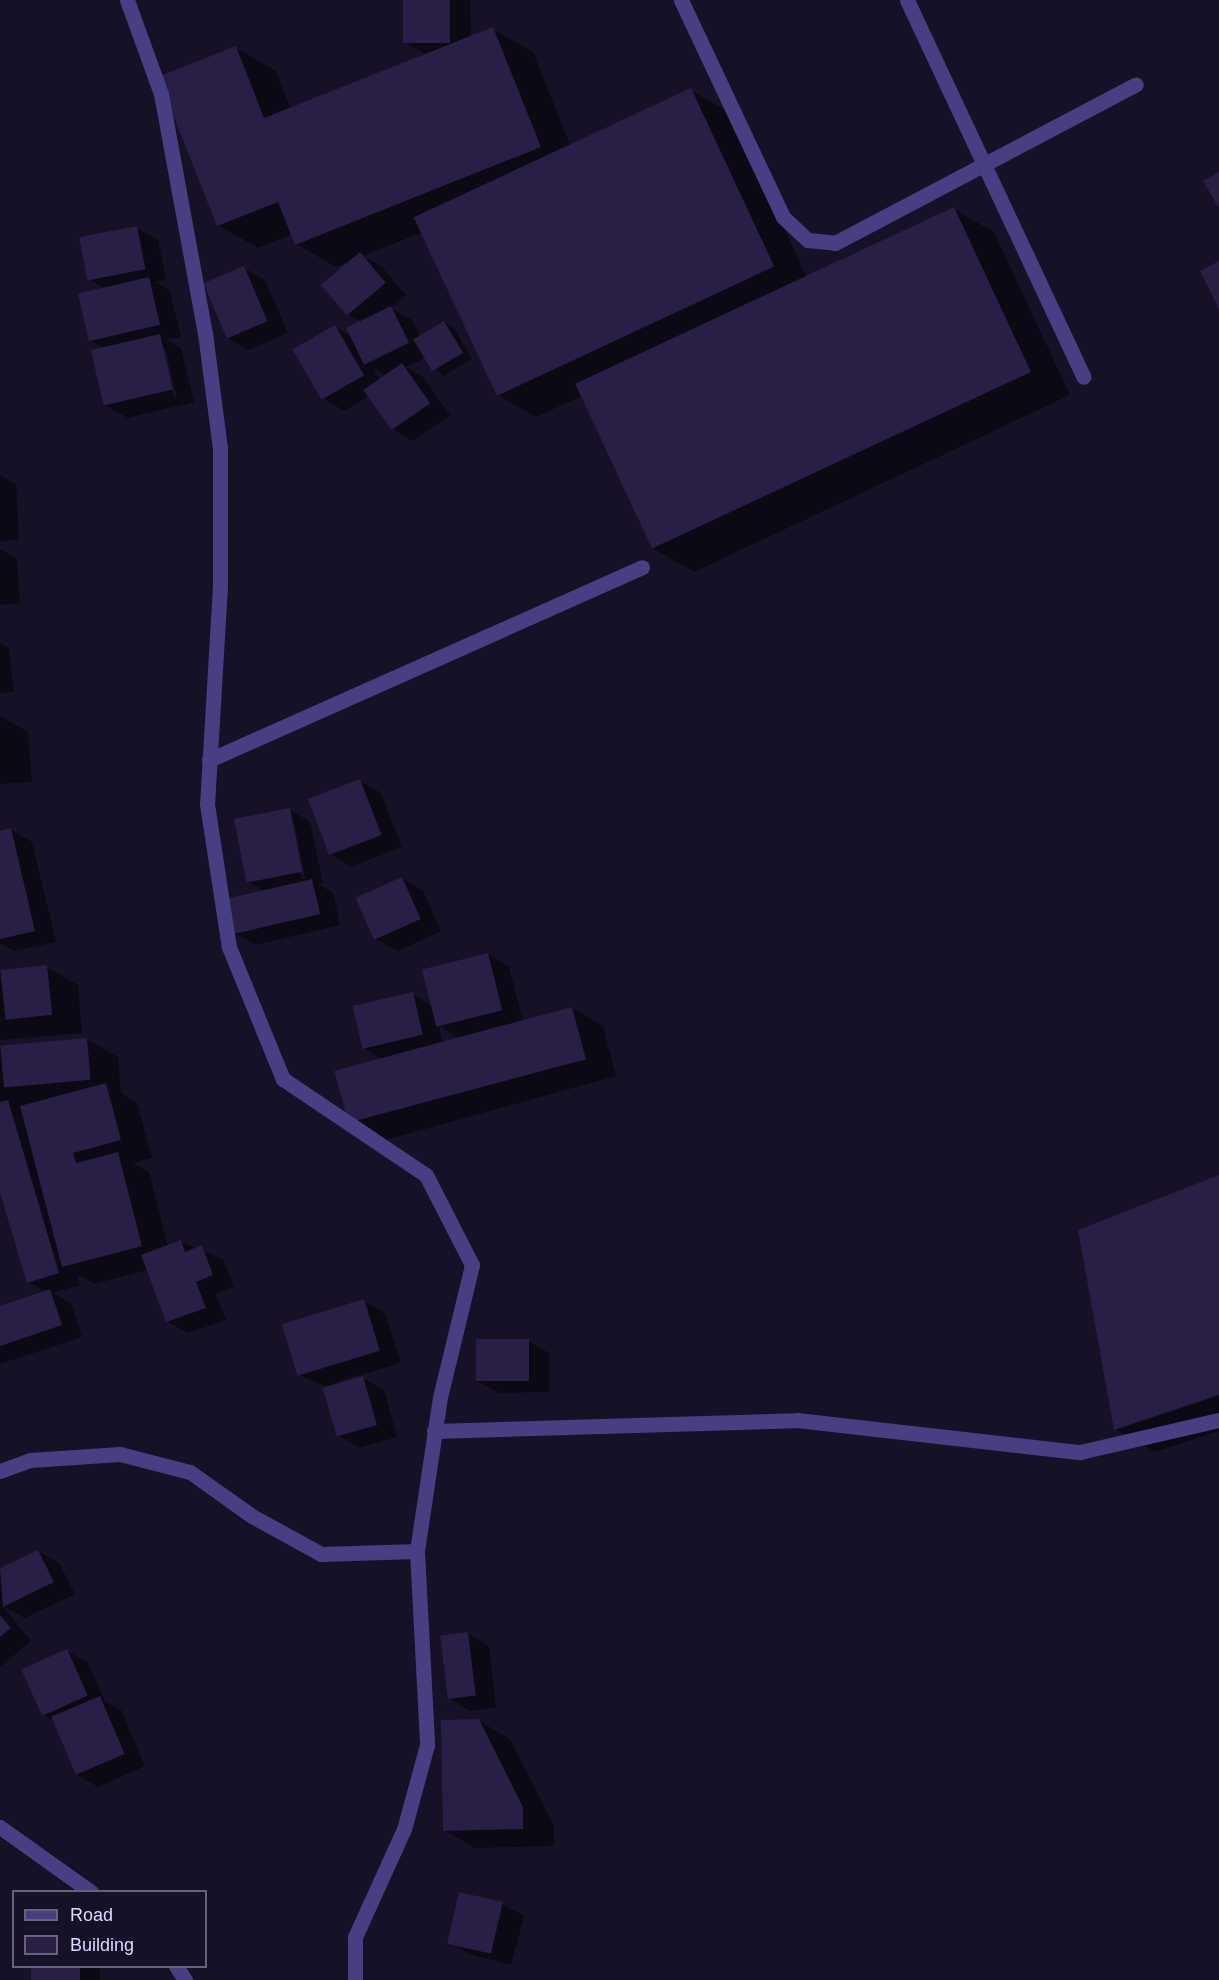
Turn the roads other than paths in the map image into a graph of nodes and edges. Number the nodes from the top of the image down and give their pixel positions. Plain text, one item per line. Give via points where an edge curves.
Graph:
1 (127, 0) edge
2 (681, 0) edge
3 (907, 0) edge
4 (1136, 84) dead end
5 (982, 166) junction
6 (1084, 377) dead end
7 (642, 567) dead end
8 (209, 760) junction
9 (1219, 1420) edge
10 (434, 1431) junction
11 (0, 1471) edge
12 (417, 1551) junction
13 (0, 1827) edge
14 (87, 1890) edge
15 (355, 1980) edge

1 - 8 street via 161,94 205,333 220,448
2 - 5 street via 783,217 808,240 835,243
3 - 5 street
4 - 5 street
5 - 6 street
7 - 8 street
8 - 10 street via 207,804 230,947 283,1079 426,1175 472,1265
9 - 10 street via 1080,1452 797,1420
10 - 12 street
11 - 12 street via 30,1460 120,1454 190,1472 252,1516 321,1554
12 - 15 street via 427,1744 404,1829 355,1937
13 - 14 street

